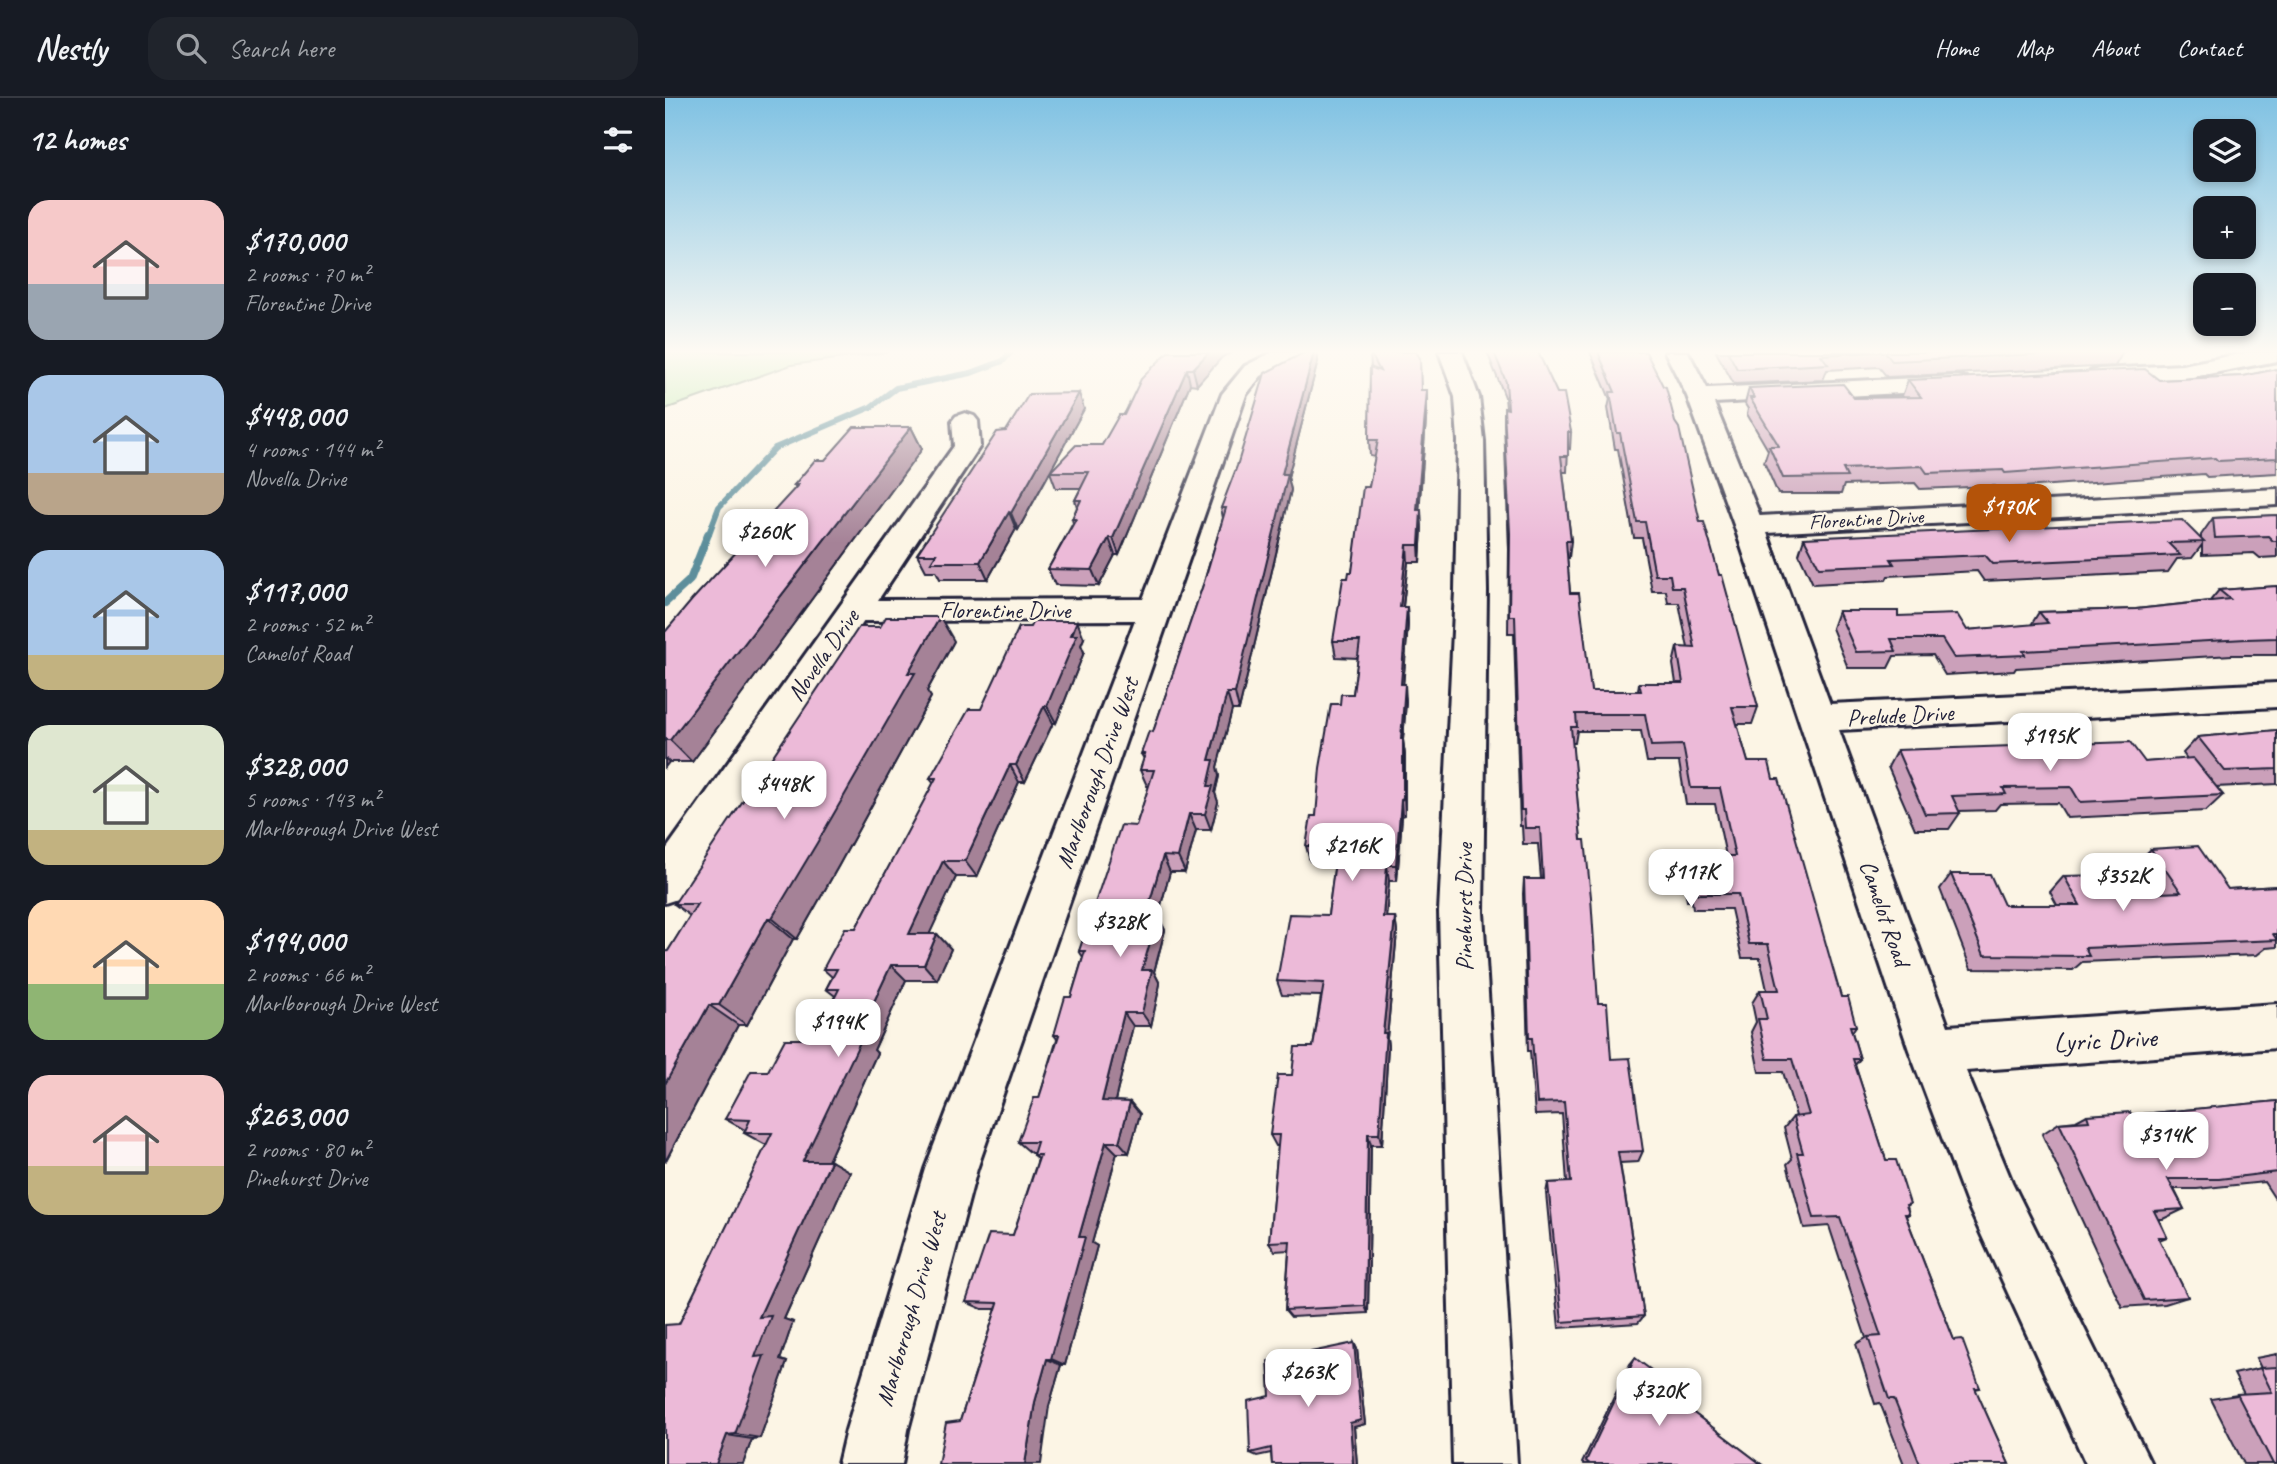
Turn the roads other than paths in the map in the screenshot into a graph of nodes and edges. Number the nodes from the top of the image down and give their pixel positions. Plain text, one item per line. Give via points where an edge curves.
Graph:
1 (1226, 416) edge
2 (1469, 416) edge
3 (1707, 416) edge
4 (965, 421) dead end
5 (2277, 497) edge
6 (1749, 525) junction
7 (1157, 609) junction
8 (853, 611) junction
9 (2277, 695) edge
10 (1816, 718) junction
11 (665, 885) edge
12 (2277, 1026) edge
13 (1933, 1050) junction
14 (870, 1464) edge
15 (1485, 1464) edge
16 (2119, 1464) edge

1 - 7 street, Marlborough Drive West
2 - 15 street, Pinehurst Drive via 1471,591 1461,912
3 - 6 street, Camelot Road
4 - 8 street, Novella Drive via 967,446
5 - 6 street, Florentine Drive
6 - 10 street, Camelot Road
7 - 8 street, Florentine Drive
7 - 14 street, Marlborough Drive West via 951,1169
8 - 11 street, Novella Drive
9 - 10 street, Prelude Drive
10 - 13 street, Camelot Road
12 - 13 street, Lyric Drive
13 - 16 street, Camelot Road via 1993,1201

